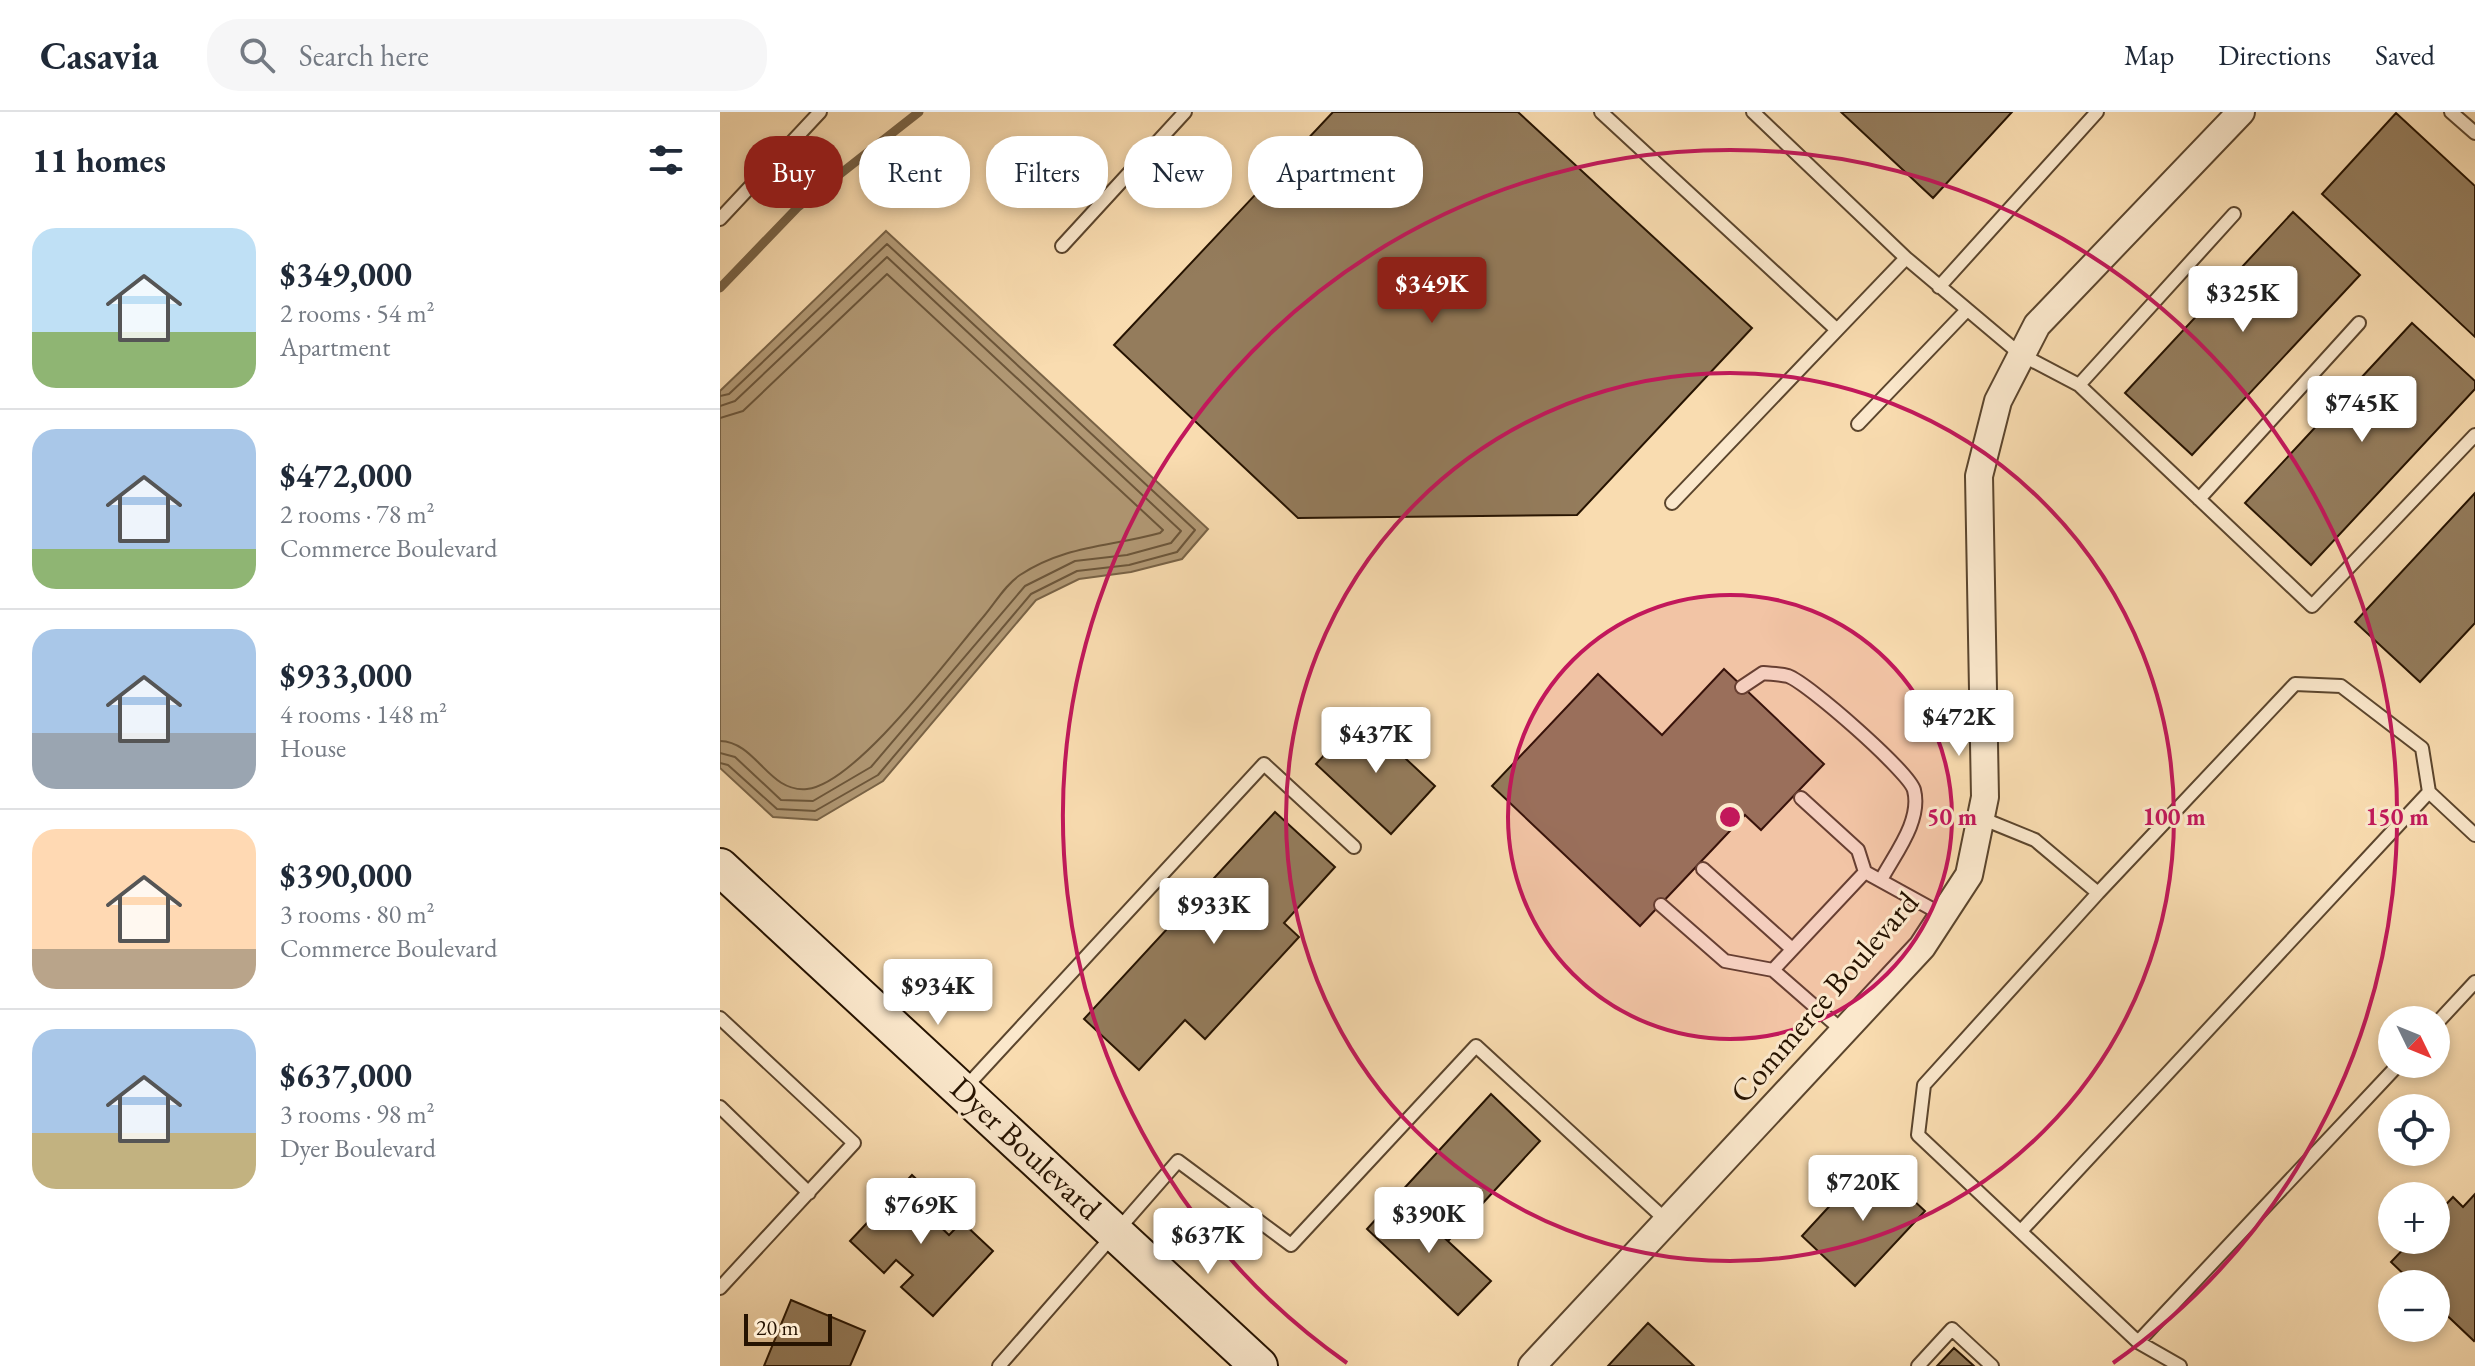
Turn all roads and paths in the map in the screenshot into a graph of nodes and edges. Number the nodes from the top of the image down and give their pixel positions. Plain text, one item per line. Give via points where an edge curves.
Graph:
1 (820, 112) edge
2 (1185, 112) edge
3 (1601, 112) edge
4 (1753, 112) edge
5 (2097, 112) edge
6 (2241, 112) edge
7 (2451, 112) edge
8 (2475, 133) edge
9 (2234, 214) dead end
10 (720, 219) edge
11 (1062, 246) dead end
12 (1906, 258) junction
13 (1939, 287) junction
14 (1967, 310) junction
15 (2359, 323) dead end
16 (1837, 330) junction
17 (2020, 354) junction
18 (2079, 385) junction
19 (1858, 424) dead end
20 (2475, 435) edge
21 (2199, 499) junction
22 (1672, 503) dead end
23 (1742, 687) dead end
24 (2429, 792) junction
25 (1801, 798) dead end
26 (1981, 818) junction
27 (2475, 835) edge
28 (1354, 847) dead end
29 (720, 867) edge
30 (1703, 869) dead end
31 (1865, 872) junction
32 (1881, 880) junction
33 (2098, 893) junction
34 (1661, 905) dead end
35 (1943, 915) junction
36 (1792, 949) junction
37 (1773, 970) junction
38 (2475, 982) edge
39 (2450, 1009) edge
40 (720, 1018) edge
41 (1844, 1032) junction
42 (2386, 1078) edge
43 (963, 1090) junction
44 (720, 1107) edge
45 (809, 1193) junction
46 (1667, 1221) junction
47 (1115, 1231) junction
48 (2021, 1231) junction
49 (720, 1288) edge
50 (2138, 1342) junction
51 (999, 1366) edge
52 (1259, 1366) edge
53 (1532, 1366) edge
54 (1918, 1366) edge
55 (1992, 1366) edge
56 (2180, 1366) edge

1 - 10 lane
2 - 11 lane
3 - 16 lane
4 - 12 lane
5 - 13 lane
6 - 17 street, Commerce Boulevard via 2037,325
7 - 8 lane
9 - 18 lane
12 - 13 lane
12 - 16 lane
13 - 14 lane
14 - 17 lane
14 - 19 lane
15 - 21 lane
16 - 22 lane
17 - 18 lane
17 - 26 street, Commerce Boulevard via 1998,401 1979,476 1985,797
18 - 21 lane
20 - 21 lane via 2312,606
23 - 32 lane via 1763,673 1788,676 1813,691 1914,788 1910,827
24 - 27 lane
24 - 33 lane via 2422,748 2341,686 2295,684
24 - 48 lane
25 - 31 lane via 1858,850
26 - 33 lane via 2035,840
26 - 35 street, Commerce Boulevard via 1969,875
28 - 43 lane via 1264,764
29 - 43 main road, Dyer Boulevard
30 - 36 lane
31 - 32 lane
31 - 36 lane
32 - 35 lane
33 - 48 lane via 1924,1085 1918,1135
34 - 37 lane via 1725,961
35 - 41 street, Commerce Boulevard via 1922,947
36 - 37 lane
37 - 41 lane
38 - 39 lane
40 - 45 lane via 854,1143
41 - 46 street, Commerce Boulevard
42 - 50 lane
43 - 47 main road, Dyer Boulevard
44 - 45 lane
45 - 49 lane
46 - 47 lane via 1476,1046 1291,1245 1178,1161
46 - 53 street, Commerce Boulevard
47 - 51 lane
47 - 52 main road, Dyer Boulevard
48 - 50 lane
50 - 56 lane
54 - 55 lane via 1952,1329

